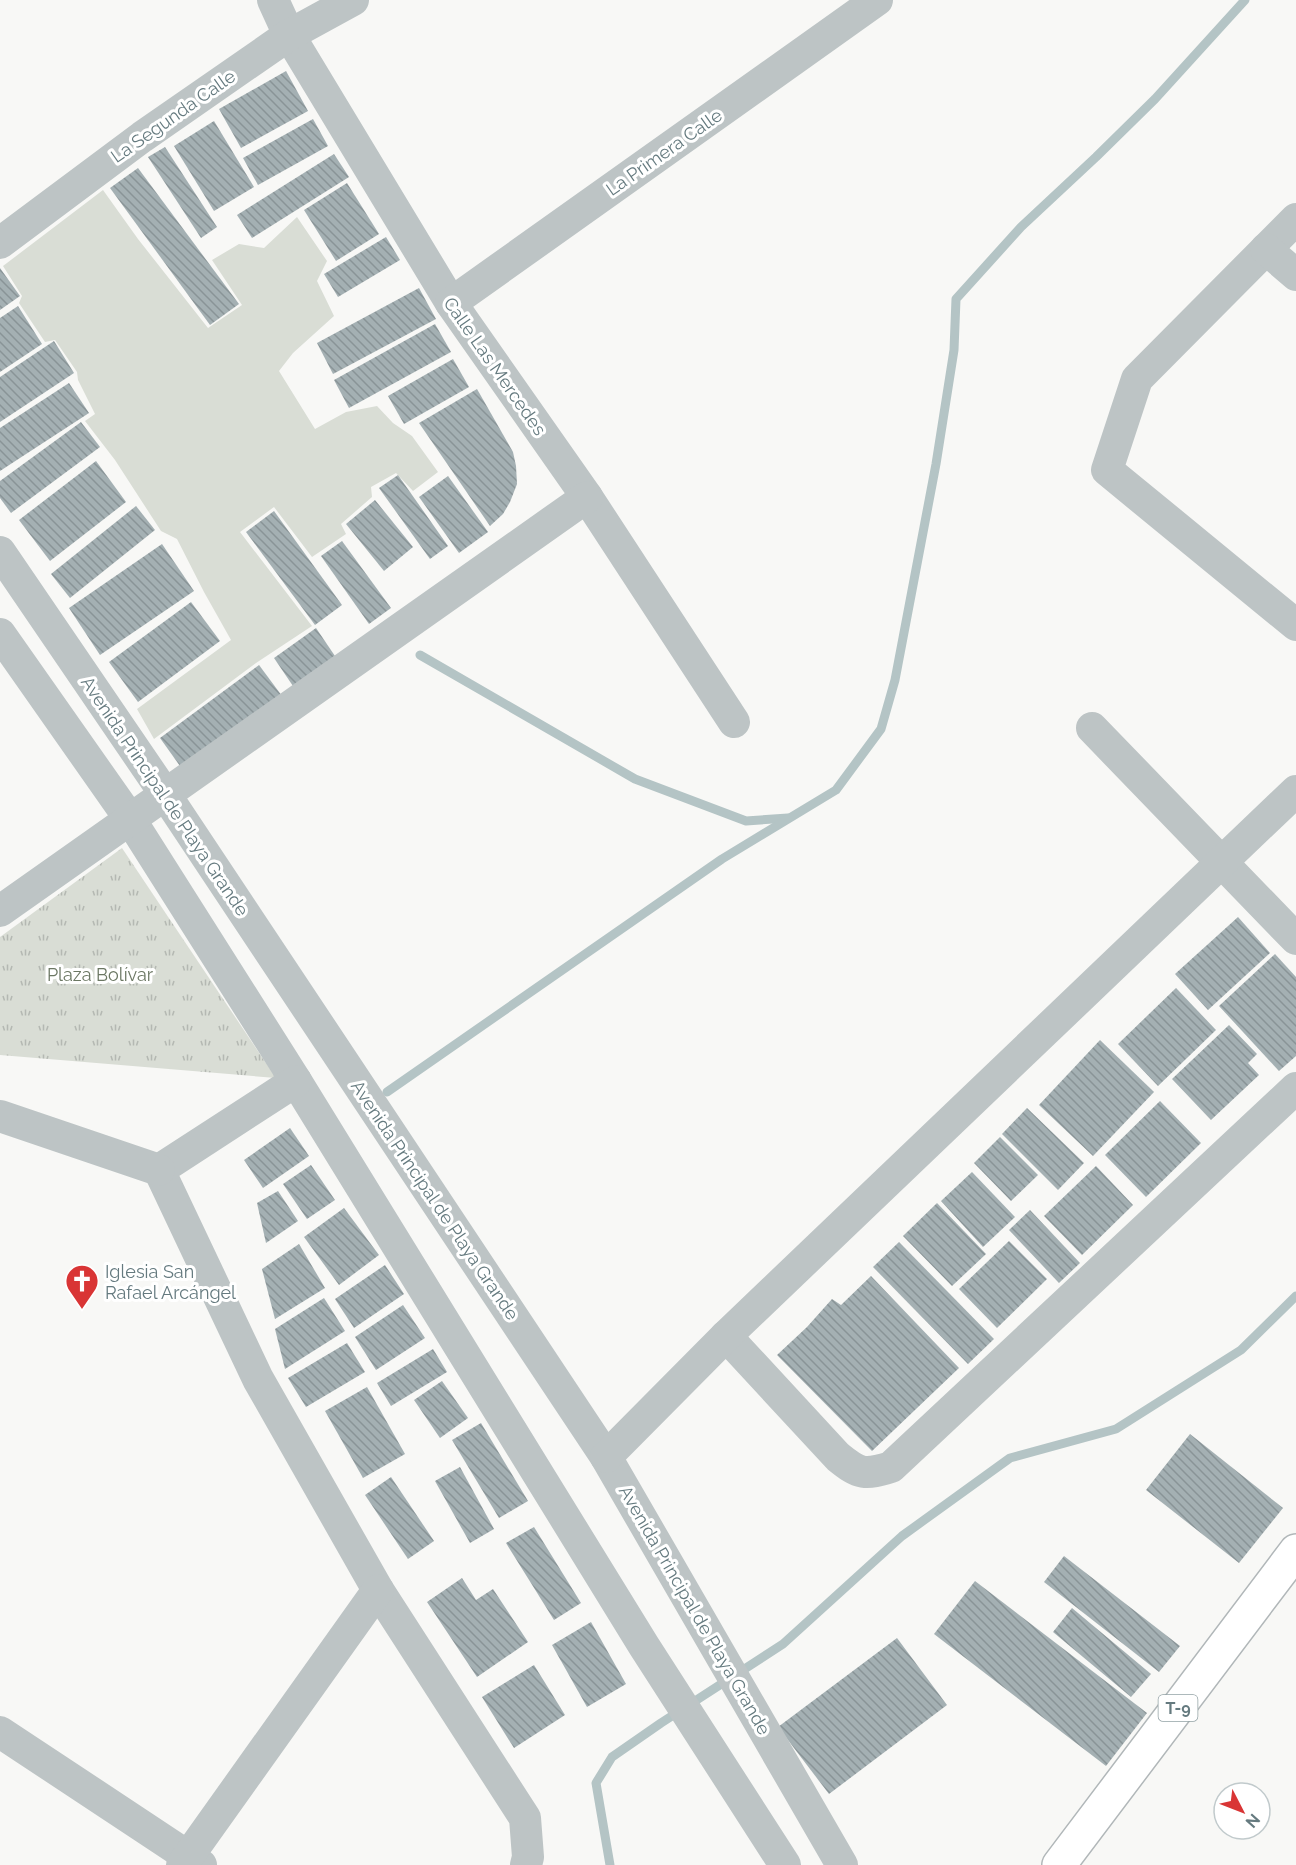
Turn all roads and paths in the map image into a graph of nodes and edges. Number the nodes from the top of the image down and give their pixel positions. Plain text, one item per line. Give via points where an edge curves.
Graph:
1 (273, 0) edge
2 (352, 0) edge
3 (877, 0) edge
4 (289, 35) junction
5 (1296, 219) edge
6 (0, 243) edge
7 (1266, 249) junction
8 (1296, 274) edge
9 (451, 303) junction
10 (587, 497) junction
11 (0, 552) edge
12 (1296, 625) edge
13 (0, 634) edge
14 (734, 722) dead end
15 (1092, 728) dead end
16 (1296, 791) edge
17 (165, 794) junction
18 (130, 819) junction
19 (1221, 862) junction
20 (0, 910) edge
21 (1296, 939) edge
22 (296, 1082) junction
23 (1296, 1088) edge
24 (0, 1116) edge
25 (159, 1170) junction
26 (726, 1336) junction
27 (606, 1457) junction
28 (1296, 1551) edge
29 (378, 1590) junction
30 (0, 1732) edge
31 (191, 1862) edge
32 (526, 1865) edge
33 (785, 1865) edge
34 (842, 1865) edge
35 (1059, 1865) edge

1 - 4 street, Calle Las Mercedes
2 - 4 street, La Segunda Calle
3 - 9 street, La Primera Calle
4 - 6 street, La Segunda Calle via 142,137
4 - 9 street, Calle Las Mercedes
5 - 7 street
7 - 8 street
7 - 12 street via 1137,379 1107,470
9 - 10 street, Calle Las Mercedes
10 - 14 street, Calle Las Mercedes
10 - 17 street
11 - 17 street, Avenida Principal de Playa Grande
13 - 18 street
15 - 19 street
16 - 19 street
17 - 18 street
17 - 27 street, Avenida Principal de Playa Grande
18 - 20 street
18 - 22 street
19 - 21 street
19 - 26 street
22 - 25 street
22 - 33 street via 644,1646
23 - 26 street via 891,1467 861,1473 848,1465
24 - 25 street
25 - 29 street via 258,1379
26 - 27 street
27 - 34 street, Avenida Principal de Playa Grande
28 - 35 highway, T-9
29 - 31 street
29 - 32 street via 525,1818
30 - 31 street

